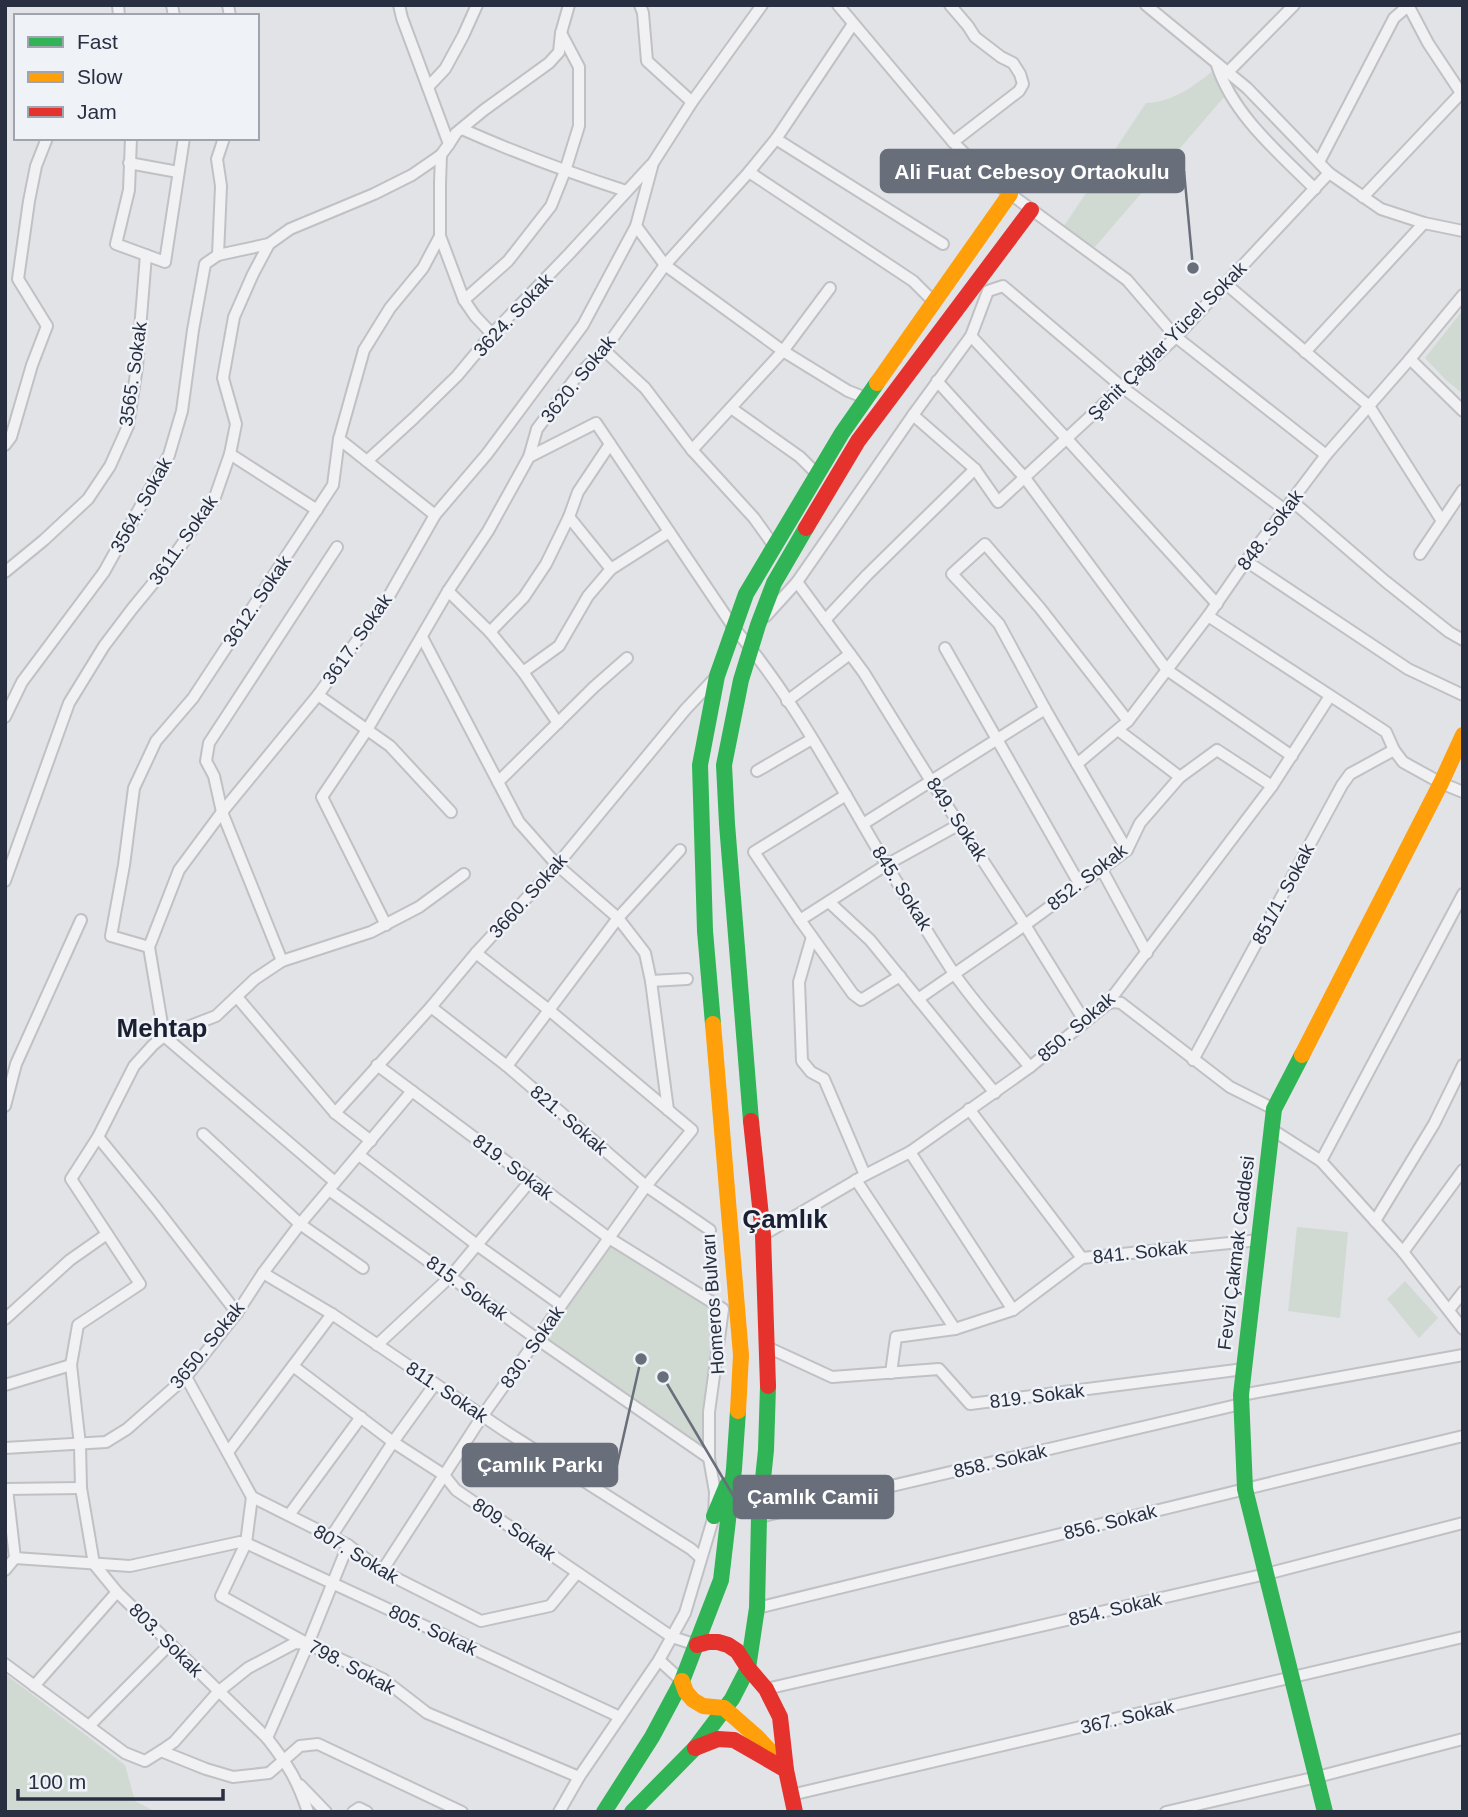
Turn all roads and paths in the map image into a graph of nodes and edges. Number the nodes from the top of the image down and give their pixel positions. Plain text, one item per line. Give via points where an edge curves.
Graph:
1 (400, 5) edge
2 (477, 5) edge
3 (569, 5) edge
4 (654, 5) edge
5 (762, 5) edge
6 (838, 5) edge
7 (950, 5) edge
8 (1146, 5) edge
9 (1294, 5) edge
10 (1408, 6) edge
11 (641, 9) edge
12 (853, 24) junction
13 (562, 33) junction
14 (1217, 62) junction
15 (1228, 72) junction
16 (428, 87) junction
17 (1462, 94) edge
18 (692, 102) junction
19 (462, 129) junction
20 (776, 139) junction
21 (46, 140) edge
22 (131, 140) edge
23 (184, 140) edge
24 (223, 140) edge
25 (953, 142) junction
26 (449, 144) junction
27 (441, 155) junction
28 (1319, 162) junction
29 (129, 163) junction
30 (653, 163) junction
31 (565, 171) junction
32 (178, 172) junction
33 (749, 172) junction
34 (1329, 173) junction
35 (1315, 189) junction
36 (626, 191) junction
37 (1010, 194) junction
38 (1363, 197) junction
39 (1031, 210) junction
40 (1424, 223) junction
41 (636, 226) junction
42 (1463, 231) edge
43 (440, 236) junction
44 (269, 244) junction
45 (943, 244) dead end
46 (146, 255) junction
47 (218, 256) junction
48 (665, 265) junction
49 (1226, 284) junction
50 (830, 288) dead end
51 (1463, 295) edge
52 (464, 300) junction
53 (934, 302) junction
54 (492, 334) junction
55 (971, 336) junction
56 (1176, 337) junction
57 (604, 350) junction
58 (783, 351) junction
59 (1305, 352) junction
60 (1410, 359) junction
61 (937, 381) junction
62 (1122, 387) junction
63 (866, 398) junction
64 (1369, 406) junction
65 (731, 408) junction
66 (1463, 411) edge
67 (913, 415) junction
68 (339, 439) junction
69 (1068, 439) junction
70 (610, 444) junction
71 (5, 445) edge
72 (692, 450) junction
73 (230, 454) junction
74 (1326, 455) junction
75 (530, 457) junction
76 (367, 461) junction
77 (975, 469) junction
78 (817, 474) junction
79 (1025, 478) junction
80 (1463, 490) edge
81 (1288, 506) junction
82 (317, 510) junction
83 (435, 515) junction
84 (569, 517) junction
85 (1442, 521) junction
86 (669, 532) junction
87 (337, 547) dead end
88 (774, 547) junction
89 (1420, 554) dead end
90 (1245, 561) junction
91 (611, 569) junction
92 (5, 572) edge
93 (797, 582) junction
94 (448, 591) junction
95 (1217, 604) junction
96 (1208, 616) junction
97 (825, 620) junction
98 (758, 625) junction
99 (734, 628) junction
100 (490, 632) junction
101 (422, 637) junction
102 (1463, 640) edge
103 (751, 648) junction
104 (944, 648) dead end
105 (850, 654) junction
106 (627, 659) dead end
107 (1167, 670) junction
108 (523, 672) junction
109 (717, 676) junction
110 (318, 695) junction
111 (1463, 695) edge
112 (1330, 696) junction
113 (787, 701) junction
114 (1045, 709) junction
115 (5, 717) edge
116 (1128, 721) junction
117 (558, 723) junction
118 (367, 730) junction
119 (1118, 730) junction
120 (1463, 735) edge
121 (811, 739) junction
122 (998, 740) junction
123 (1394, 750) junction
124 (1292, 756) junction
125 (1077, 764) junction
126 (757, 771) dead end
127 (1180, 777) junction
128 (931, 781) junction
129 (498, 782) junction
130 (1441, 783) junction
131 (1272, 786) junction
132 (1463, 792) edge
133 (846, 795) junction
134 (222, 812) junction
135 (451, 812) dead end
136 (863, 824) junction
137 (960, 824) junction
138 (680, 850) dead end
139 (1127, 850) junction
140 (557, 865) junction
141 (886, 865) junction
142 (1101, 868) junction
143 (464, 874) dead end
144 (5, 881) edge
145 (1080, 885) junction
146 (1463, 894) edge
147 (829, 902) junction
148 (618, 918) junction
149 (81, 920) dead end
150 (800, 920) junction
151 (386, 925) junction
152 (1025, 925) junction
153 (812, 937) junction
154 (149, 947) junction
155 (476, 953) junction
156 (1147, 953) junction
157 (282, 961) junction
158 (955, 974) junction
159 (900, 976) junction
160 (687, 979) dead end
161 (650, 981) junction
162 (237, 998) junction
163 (918, 999) junction
164 (1107, 1004) junction
165 (431, 1007) junction
166 (548, 1010) junction
167 (1085, 1021) junction
168 (164, 1036) junction
169 (1193, 1060) junction
170 (377, 1065) junction
171 (1463, 1065) edge
172 (506, 1066) junction
173 (1030, 1067) junction
174 (412, 1091) junction
175 (995, 1093) junction
176 (5, 1106) edge
177 (1273, 1108) junction
178 (969, 1109) junction
179 (668, 1110) junction
180 (335, 1113) junction
181 (1271, 1129) junction
182 (204, 1134) dead end
183 (98, 1137) junction
184 (371, 1141) junction
185 (910, 1152) junction
186 (359, 1156) junction
187 (1321, 1161) junction
188 (1463, 1170) edge
189 (861, 1177) junction
190 (531, 1180) junction
191 (332, 1186) junction
192 (646, 1186) junction
193 (1374, 1221) junction
194 (300, 1224) junction
195 (710, 1230) dead end
196 (107, 1234) junction
197 (762, 1235) junction
198 (609, 1238) junction
199 (1259, 1240) junction
200 (477, 1245) junction
201 (1403, 1252) junction
202 (1082, 1258) junction
203 (363, 1268) dead end
204 (734, 1270) junction
205 (262, 1273) junction
206 (451, 1276) junction
207 (1463, 1292) edge
208 (561, 1305) junction
209 (723, 1309) junction
210 (1013, 1310) junction
211 (1449, 1310) junction
212 (237, 1312) junction
213 (332, 1314) junction
214 (5, 1319) edge
215 (955, 1329) junction
216 (1463, 1329) edge
217 (537, 1339) junction
218 (377, 1345) junction
219 (767, 1347) junction
220 (1463, 1355) edge
221 (71, 1365) junction
222 (293, 1366) junction
223 (1244, 1369) junction
224 (891, 1373) junction
225 (186, 1377) junction
226 (435, 1384) junction
227 (5, 1385) edge
228 (1241, 1399) junction
229 (482, 1415) junction
230 (361, 1418) junction
231 (1463, 1436) edge
232 (393, 1441) junction
233 (80, 1445) junction
234 (5, 1448) edge
235 (228, 1452) junction
236 (709, 1458) junction
237 (734, 1469) junction
238 (444, 1475) junction
239 (80, 1488) junction
240 (6, 1489) edge
241 (1245, 1489) junction
242 (253, 1497) junction
243 (289, 1515) junction
244 (714, 1516) junction
245 (759, 1517) junction
246 (1463, 1523) edge
247 (331, 1537) junction
248 (246, 1543) junction
249 (348, 1545) junction
250 (15, 1558) junction
251 (701, 1558) junction
252 (94, 1564) junction
253 (5, 1570) edge
254 (382, 1571) junction
255 (578, 1573) junction
256 (1266, 1574) junction
257 (333, 1584) junction
258 (117, 1592) junction
259 (757, 1608) junction
260 (672, 1637) junction
261 (1463, 1637) edge
262 (170, 1644) junction
263 (308, 1644) junction
264 (697, 1645) junction
265 (659, 1660) junction
266 (5, 1664) edge
267 (748, 1668) junction
268 (1293, 1678) junction
269 (682, 1681) junction
270 (34, 1686) junction
271 (766, 1689) junction
272 (218, 1692) junction
273 (724, 1708) junction
274 (620, 1717) junction
275 (89, 1726) junction
276 (267, 1738) junction
277 (1463, 1739) edge
278 (695, 1748) junction
279 (161, 1751) junction
280 (285, 1760) junction
281 (786, 1770) junction
282 (579, 1777) junction
283 (666, 1777) junction
284 (1317, 1777) junction
285 (298, 1783) junction
286 (791, 1796) junction
287 (308, 1812) edge
288 (326, 1812) edge
289 (353, 1812) edge
290 (367, 1812) edge
291 (462, 1812) edge
292 (559, 1812) edge
293 (604, 1812) edge
294 (632, 1812) edge
295 (642, 1812) edge
296 (795, 1812) edge
297 (1166, 1812) edge
298 (1325, 1812) edge

1 - 16 street
2 - 16 street via 445,69
3 - 13 street
4 - 11 street
5 - 18 street, 3617. Sokak
6 - 12 street
7 - 25 street via 975,37 1013,63 1023,84
8 - 14 street
9 - 15 street
10 - 17 street
10 - 28 street via 1395,18
11 - 18 street via 647,61
12 - 20 street, 3620. Sokak
12 - 25 street
13 - 19 street via 559,52 549,63
13 - 31 street via 579,66 579,126
14 - 15 street
14 - 35 street via 1235,102
15 - 28 street
16 - 26 street
17 - 38 street
18 - 30 street, 3617. Sokak
19 - 26 street
19 - 31 street
20 - 33 street, 3620. Sokak
20 - 45 street
21 - 71 street via 36,166 18,279 47,326
22 - 29 street
23 - 32 street
24 - 47 street via 218,159
25 - 37 street
26 - 27 street
27 - 43 street
27 - 44 street, 3611. Sokak via 411,175 290,229
28 - 34 street
29 - 32 street
29 - 46 street via 129,190 116,244
30 - 36 street, 3624. Sokak
30 - 41 street, 3617. Sokak
31 - 36 street
31 - 52 street via 551,206 508,261
32 - 46 street via 164,262
33 - 48 street, 3620. Sokak
33 - 53 street via 913,281
34 - 35 street, Şehit Çağlar Yücel Sokak
34 - 38 street
35 - 49 street, Şehit Çağlar Yücel Sokak
36 - 54 street, 3624. Sokak
37 - 39 street
37 - 53 main road, Homeros Bulvarı
38 - 40 street via 1381,209
39 - 56 street via 1127,280
39 - 98 main road via 858,441 774,583
40 - 42 street
40 - 59 street
41 - 48 street
41 - 83 street, 3617. Sokak via 583,325 487,454
43 - 52 street
43 - 68 street, 3612. Sokak via 364,351
44 - 47 street
44 - 73 street, 3611. Sokak via 234,317 223,378 236,424
46 - 92 street, 3565. Sokak via 128,426 88,499
47 - 115 street, 3564. Sokak via 205,264 182,411 169,455 104,572 22,682
48 - 57 street, 3620. Sokak
48 - 58 street
49 - 56 street, Şehit Çağlar Yücel Sokak
49 - 59 street
50 - 58 street
51 - 60 street, 848. Sokak
52 - 54 street
53 - 63 main road, Homeros Bulvarı
54 - 76 street, 3624. Sokak via 457,376
55 - 61 street
55 - 62 street via 988,291 1003,286
55 - 69 street
56 - 62 street, Şehit Çağlar Yücel Sokak
56 - 74 street
57 - 72 street via 645,388
57 - 75 street, 3620. Sokak via 577,376 537,429
58 - 63 street
58 - 65 street
59 - 64 street
60 - 64 street, 848. Sokak
60 - 66 street
61 - 67 street
61 - 79 street
62 - 69 street, Şehit Çağlar Yücel Sokak
62 - 81 street
63 - 78 main road, Homeros Bulvarı
64 - 74 street, 848. Sokak
64 - 85 street
65 - 72 street
65 - 78 street
67 - 77 street
67 - 93 street
68 - 76 street
68 - 82 street, 3612. Sokak via 333,485
69 - 79 street, Şehit Çağlar Yücel Sokak
69 - 95 street
70 - 75 street via 596,423
70 - 84 street via 578,492
70 - 86 street, 845. Sokak
72 - 88 street via 754,517
73 - 82 street
73 - 144 street, 3611. Sokak via 215,497 104,646 69,703
74 - 81 street, 848. Sokak
75 - 94 street, 3620. Sokak
76 - 83 street
77 - 79 street, Şehit Çağlar Yücel Sokak via 998,502
77 - 97 street
78 - 88 main road, Homeros Bulvarı
79 - 107 street
80 - 85 street
81 - 90 street, 848. Sokak
81 - 102 street
82 - 154 street, 3612. Sokak via 193,698 156,741 134,788 111,936
83 - 110 street, 3617. Sokak via 388,596
84 - 91 street
84 - 100 street via 524,597
85 - 89 street
86 - 91 street
86 - 99 street, 845. Sokak
87 - 134 street via 209,743 206,761
88 - 99 main road, Homeros Bulvarı via 746,594
90 - 95 street, 848. Sokak
90 - 111 street via 1408,669
91 - 108 street via 588,596 559,646
93 - 97 street, 849. Sokak
93 - 98 street
94 - 100 street
94 - 101 street, 3620. Sokak
95 - 96 street, 848. Sokak
96 - 107 street, 848. Sokak
96 - 112 street
97 - 105 street, 849. Sokak
98 - 103 main road
99 - 103 street, 845. Sokak
99 - 109 main road, Homeros Bulvarı
100 - 108 street
101 - 118 street, 3620. Sokak
101 - 129 street
103 - 113 street, 845. Sokak
103 - 197 main road via 724,765
104 - 122 street
105 - 113 street
105 - 128 street, 849. Sokak
106 - 117 street
107 - 116 street, 848. Sokak
107 - 124 street
108 - 117 street
109 - 140 street, 3660. Sokak
109 - 204 main road, Homeros Bulvarı via 700,765 705,931
110 - 118 street
110 - 134 street, 3617. Sokak
112 - 123 street via 1386,732
112 - 124 street, 850. Sokak
113 - 121 street, 845. Sokak
114 - 116 street via 999,624 953,574 985,544
114 - 122 street
114 - 125 street
116 - 119 street, 848. Sokak
117 - 129 street
118 - 135 street via 390,746
118 - 151 street, 3620. Sokak via 322,797
119 - 125 street, 848. Sokak
119 - 127 street
120 - 130 main road, Fevzi Çakmak Caddesi
121 - 126 street
121 - 133 street, 845. Sokak
122 - 128 street
122 - 145 street
123 - 130 street via 1403,762
123 - 169 street, 851/1. Sokak via 1350,774 1342,785
124 - 131 street, 850. Sokak
125 - 139 street
127 - 131 street, 852. Sokak via 1217,750
127 - 139 street, 852. Sokak via 1140,823
128 - 136 street
128 - 137 street, 849. Sokak
129 - 140 street via 519,822
130 - 132 street
130 - 177 main road, Fevzi Çakmak Caddesi
131 - 156 street, 850. Sokak
133 - 136 street, 845. Sokak
133 - 150 street via 754,852
134 - 154 street, 3617. Sokak via 178,870
134 - 157 street
136 - 141 street, 845. Sokak
137 - 141 street
137 - 152 street, 849. Sokak
138 - 148 street
139 - 142 street, 852. Sokak
140 - 148 street
140 - 155 street, 3660. Sokak
141 - 147 street
141 - 158 street, 845. Sokak
142 - 145 street, 852. Sokak
142 - 156 street
143 - 151 street
145 - 152 street, 852. Sokak
146 - 187 street
147 - 150 street
147 - 159 street
148 - 161 street via 645,953
148 - 166 street
149 - 176 street via 16,1064
150 - 153 street
151 - 157 street
152 - 158 street, 852. Sokak
152 - 167 street, 849. Sokak
153 - 159 street via 861,1000
153 - 189 street via 800,982 802,1061 824,1079
154 - 168 street
155 - 165 street, 3660. Sokak
155 - 166 street
156 - 164 street, 850. Sokak
157 - 162 street via 254,979
158 - 163 street, 852. Sokak
158 - 173 street, 845. Sokak
159 - 163 street
160 - 161 street
161 - 179 street
162 - 168 street via 216,1016
162 - 180 street
163 - 175 street
164 - 167 street, 850. Sokak
164 - 169 street via 1121,1003
165 - 170 street, 3660. Sokak
165 - 172 street, 821. Sokak
166 - 172 street
166 - 179 street
167 - 173 street, 850. Sokak
168 - 183 street via 134,1066
168 - 191 street, 815. Sokak
169 - 177 street via 1230,1087
170 - 174 street, 819. Sokak
170 - 180 street, 3660. Sokak
171 - 193 street via 1434,1124
172 - 192 street, 821. Sokak
173 - 175 street, 850. Sokak
174 - 184 street, 3650. Sokak
174 - 190 street, 819. Sokak
175 - 178 street, 850. Sokak
177 - 181 main road, Fevzi Çakmak Caddesi
178 - 185 street, 850. Sokak
178 - 202 street, 841. Sokak
179 - 192 street, 830. Sokak via 692,1130
180 - 184 street
181 - 187 street
181 - 199 main road, Fevzi Çakmak Caddesi
182 - 194 street
183 - 196 street via 71,1179
183 - 212 street
184 - 186 street, 3650. Sokak
185 - 189 street, 850. Sokak
185 - 210 street
186 - 191 street, 3650. Sokak
186 - 200 street
187 - 193 street
188 - 201 street
189 - 197 street, 850. Sokak
189 - 215 street
190 - 198 street, 819. Sokak
190 - 200 street
191 - 194 street, 3650. Sokak
191 - 206 street, 815. Sokak
192 - 195 street, 821. Sokak
192 - 198 street, 830. Sokak
193 - 201 street
194 - 203 street
194 - 205 street, 3650. Sokak
196 - 214 street via 69,1260
196 - 221 street, 803. Sokak via 140,1284 78,1325
197 - 219 main road
198 - 208 street, 830. Sokak
198 - 209 street, 819. Sokak
199 - 202 street, 841. Sokak
199 - 223 main road, Fevzi Çakmak Caddesi
200 - 206 street
200 - 208 street
201 - 211 street
202 - 210 street
204 - 209 main road
204 - 237 main road, Homeros Bulvarı via 741,1355
205 - 212 street, 3650. Sokak
205 - 213 street, 811. Sokak
206 - 217 street, 815. Sokak
206 - 218 street
207 - 211 street
208 - 217 street, 830. Sokak
209 - 236 street via 709,1412
210 - 215 street
211 - 216 street
212 - 225 street, 3650. Sokak
213 - 218 street, 811. Sokak
213 - 222 street
215 - 224 street via 896,1336
217 - 229 street, 830. Sokak
217 - 236 street, 815. Sokak
218 - 226 street, 811. Sokak
219 - 224 street, 819. Sokak via 832,1377
219 - 245 main road via 766,1450
220 - 228 street, 858. Sokak
221 - 227 street
221 - 233 street, 803. Sokak
222 - 230 street, 809. Sokak
222 - 235 street
223 - 224 street, 819. Sokak via 970,1404 939,1369
223 - 228 main road, Fevzi Çakmak Caddesi
225 - 233 street, 3650. Sokak via 127,1429 106,1442
225 - 235 street
226 - 229 street, 811. Sokak
226 - 232 street
228 - 241 main road, Fevzi Çakmak Caddesi
228 - 245 street, 858. Sokak
229 - 238 street, 830. Sokak
229 - 251 street, 811. Sokak
230 - 232 street, 809. Sokak
230 - 243 street
231 - 241 street, 856. Sokak
232 - 238 street, 809. Sokak
232 - 247 street
233 - 234 street, 3650. Sokak
233 - 239 street, 803. Sokak
235 - 242 street
236 - 244 street
237 - 244 main road
237 - 264 main road, Homeros Bulvarı via 721,1580
238 - 254 street, 830. Sokak
238 - 255 street, 809. Sokak via 456,1490
239 - 240 street
239 - 252 street, 803. Sokak
240 - 250 street
241 - 256 main road, Fevzi Çakmak Caddesi
241 - 259 street, 856. Sokak
242 - 243 street, 807. Sokak
242 - 248 street, 798. Sokak
243 - 247 street, 807. Sokak
244 - 251 street
245 - 259 main road
246 - 256 street, 854. Sokak
247 - 249 street, 807. Sokak
248 - 252 street via 130,1566
248 - 257 street, 805. Sokak
248 - 263 street, 798. Sokak via 221,1596
249 - 254 street, 807. Sokak
249 - 257 street
250 - 252 street
250 - 253 street
251 - 260 street via 685,1613
252 - 258 street, 803. Sokak
254 - 255 street, 807. Sokak via 481,1621 550,1606
255 - 260 street, 809. Sokak
256 - 268 main road, Fevzi Çakmak Caddesi
256 - 271 street, 854. Sokak
257 - 263 street
257 - 274 street, 805. Sokak
258 - 262 street, 803. Sokak
258 - 270 street
259 - 267 main road
260 - 264 street, 809. Sokak
260 - 265 street
261 - 268 street, 367. Sokak
262 - 272 street, 803. Sokak
262 - 275 street
263 - 272 street via 295,1643 276,1652
263 - 276 street
263 - 282 street, 798. Sokak via 383,1679 427,1713
264 - 267 main road via 728,1645
264 - 269 main road, Homeros Bulvarı
265 - 269 street
265 - 274 street
266 - 270 street
267 - 271 main road
267 - 273 main road
268 - 284 main road, Fevzi Çakmak Caddesi
268 - 286 street, 367. Sokak
269 - 273 main road via 693,1700
269 - 293 main road, Homeros Bulvarı
270 - 275 street
271 - 281 main road via 780,1717
272 - 276 street, 803. Sokak
272 - 279 street
273 - 278 main road
273 - 281 main road
274 - 282 street
275 - 279 street via 125,1753 145,1761
276 - 280 street, 803. Sokak
277 - 284 street
278 - 281 main road via 718,1739 734,1740
278 - 283 main road
279 - 280 street via 233,1777 269,1773
280 - 285 street, 803. Sokak
280 - 291 street via 300,1746 318,1744
281 - 286 main road
282 - 292 street
283 - 294 main road
283 - 295 main road
284 - 297 street
284 - 298 main road, Fevzi Çakmak Caddesi
285 - 287 street, 803. Sokak
285 - 288 street
286 - 296 main road
289 - 290 street via 359,1808

